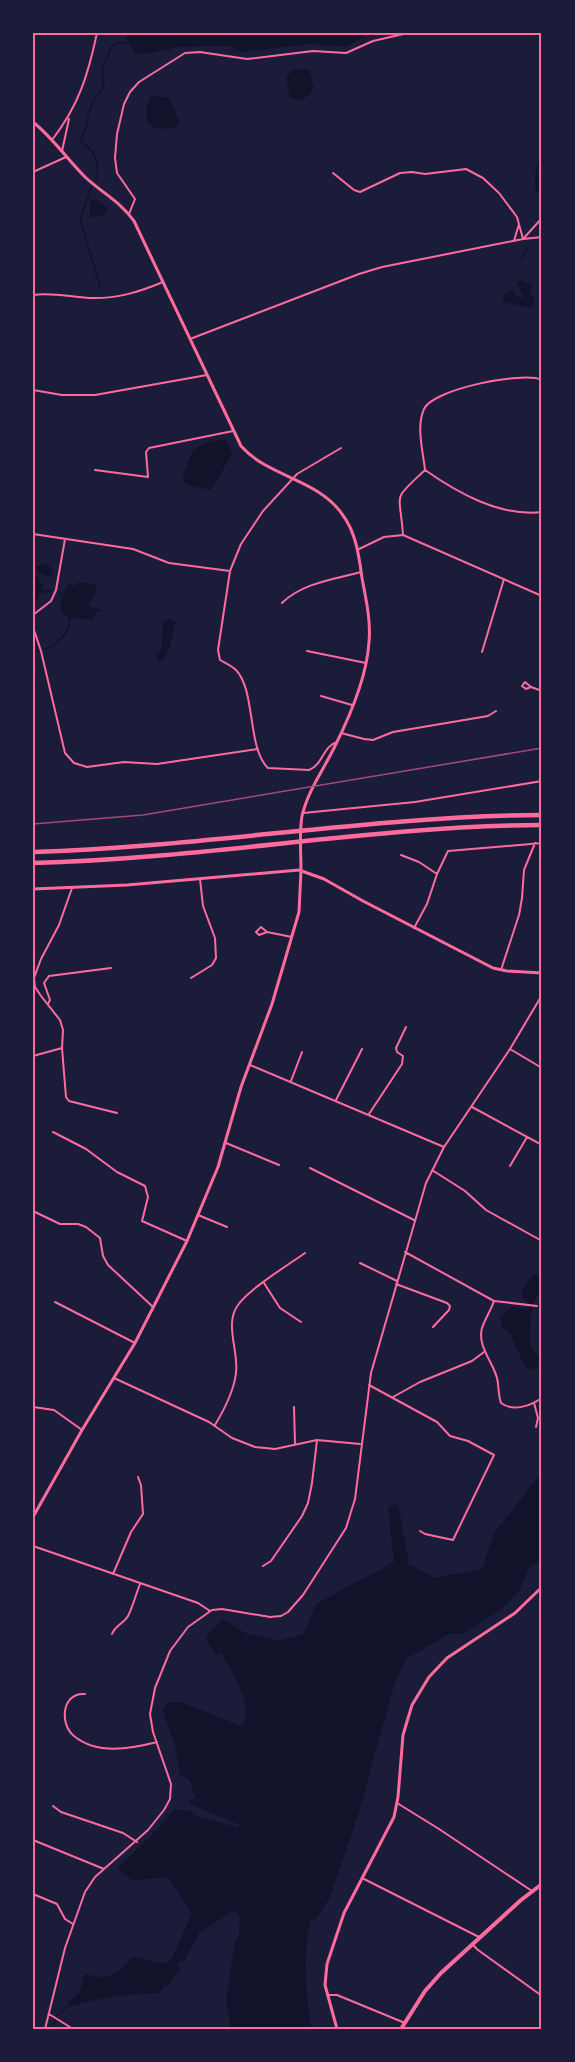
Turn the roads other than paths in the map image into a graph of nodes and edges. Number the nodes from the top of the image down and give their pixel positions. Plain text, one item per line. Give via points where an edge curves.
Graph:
1 (97, 33) edge
2 (408, 33) edge
3 (71, 114) junction
4 (33, 122) edge
5 (52, 140) junction
6 (62, 151) junction
7 (66, 156) junction
8 (33, 172) edge
9 (333, 173) dead end
10 (129, 214) junction
11 (542, 218) edge
12 (519, 224) junction
13 (542, 237) edge
14 (523, 239) junction
15 (514, 241) junction
16 (164, 282) junction
17 (33, 295) edge
18 (190, 339) junction
19 (207, 375) junction
20 (542, 380) edge
21 (33, 390) edge
22 (233, 431) junction
23 (341, 448) dead end
24 (95, 470) dead end
25 (426, 470) junction
26 (292, 478) junction
27 (542, 512) edge
28 (33, 534) edge
29 (403, 535) junction
30 (65, 539) junction
31 (357, 550) junction
32 (230, 571) junction
33 (361, 572) junction
34 (504, 579) junction
35 (542, 596) edge
36 (282, 603) dead end
37 (33, 615) edge
38 (33, 627) edge
39 (308, 651) dead end
40 (482, 652) dead end
41 (366, 663) junction
42 (531, 687) dead end
43 (542, 691) edge
44 (321, 696) dead end
45 (352, 705) junction
46 (496, 711) dead end
47 (341, 733) junction
48 (337, 742) junction
49 (258, 749) junction
50 (542, 781) edge
51 (303, 813) junction
52 (542, 815) edge
53 (542, 825) edge
54 (535, 843) junction
55 (542, 843) edge
56 (33, 852) edge
57 (401, 855) dead end
58 (33, 863) edge
59 (301, 870) junction
60 (437, 874) junction
61 (200, 879) junction
62 (72, 888) junction
63 (33, 889) edge
64 (414, 928) junction
65 (267, 932) dead end
66 (292, 938) junction
67 (111, 968) dead end
68 (501, 970) junction
69 (542, 974) edge
70 (190, 978) dead end
71 (542, 996) edge
72 (48, 1004) junction
73 (406, 1027) dead end
74 (62, 1048) junction
75 (362, 1049) dead end
76 (510, 1049) junction
77 (302, 1052) dead end
78 (33, 1056) edge
79 (250, 1064) junction
80 (542, 1068) edge
81 (291, 1081) junction
82 (336, 1101) junction
83 (472, 1107) junction
84 (117, 1113) dead end
85 (369, 1114) junction
86 (53, 1132) dead end
87 (527, 1137) junction
88 (226, 1143) junction
89 (542, 1145) edge
90 (444, 1147) junction
91 (279, 1165) dead end
92 (510, 1166) dead end
93 (310, 1168) dead end
94 (432, 1170) junction
95 (35, 1212) dead end
96 (198, 1215) junction
97 (414, 1220) junction
98 (227, 1227) dead end
99 (187, 1241) junction
100 (542, 1241) edge
101 (405, 1252) junction
102 (304, 1253) dead end
103 (360, 1263) dead end
104 (264, 1283) junction
105 (397, 1283) junction
106 (494, 1301) junction
107 (55, 1302) dead end
108 (536, 1306) dead end
109 (154, 1308) junction
110 (301, 1322) dead end
111 (433, 1327) dead end
112 (135, 1343) junction
113 (485, 1351) junction
114 (114, 1378) junction
115 (369, 1385) junction
116 (393, 1397) junction
117 (542, 1398) edge
118 (534, 1403) junction
119 (33, 1407) edge
120 (294, 1407) dead end
121 (215, 1425) junction
122 (536, 1426) dead end
123 (82, 1430) junction
124 (317, 1440) junction
125 (295, 1444) junction
126 (362, 1444) junction
127 (138, 1477) dead end
128 (33, 1517) edge
129 (420, 1531) dead end
130 (33, 1546) edge
131 (263, 1566) dead end
132 (113, 1574) junction
133 (140, 1584) junction
134 (542, 1587) edge
135 (210, 1611) junction
136 (112, 1634) dead end
137 (85, 1694) dead end
138 (157, 1742) junction
139 (397, 1803) junction
140 (54, 1806) dead end
141 (33, 1840) edge
142 (137, 1842) junction
143 (104, 1869) junction
144 (362, 1878) junction
145 (542, 1884) edge
146 (532, 1891) junction
147 (33, 1894) edge
148 (73, 1924) junction
149 (479, 1937) junction
150 (472, 1944) junction
151 (327, 1995) junction
152 (542, 1996) edge
153 (50, 2015) junction
154 (405, 2023) junction
155 (45, 2029) edge
156 (73, 2029) edge
157 (337, 2029) edge
158 (401, 2029) edge

1 - 3 street via 85,81
2 - 10 street via 373,41 346,53 313,51 247,58 185,53 139,81 124,104 115,158 117,173 135,200
3 - 5 street
3 - 6 street
4 - 5 main road
5 - 6 main road
6 - 7 main road
7 - 8 street
7 - 10 main road
9 - 12 street via 360,192 400,173 466,169 483,177 499,193
10 - 16 main road
11 - 14 street
12 - 14 street
12 - 15 street
13 - 14 street
14 - 15 street
15 - 18 street via 359,274
16 - 17 street via 135,294 106,298
16 - 18 main road
18 - 19 main road
19 - 21 street via 95,395
19 - 22 main road
20 - 25 street via 528,376 511,378 458,389 429,401 420,434
22 - 24 street via 149,448 148,477
22 - 26 main road via 249,454
23 - 26 street
25 - 27 street via 449,487 502,509
25 - 29 street via 399,495
26 - 31 main road via 323,495 339,510
26 - 32 street via 241,544
28 - 30 street
29 - 31 street via 389,536
29 - 34 street
30 - 32 street via 133,549 177,565
30 - 37 street via 56,590 51,601
31 - 33 main road
32 - 49 street via 218,650 220,660 236,670 243,683
33 - 36 street via 310,586
33 - 41 main road via 370,630
34 - 35 street
34 - 40 street
38 - 49 street via 65,753 74,763 87,767 124,762 157,764
39 - 41 street
41 - 45 main road
42 - 43 street
44 - 45 street
45 - 47 main road
46 - 47 street via 488,716 409,728 373,740
47 - 48 main road
48 - 49 street via 309,770 268,768
48 - 51 main road
50 - 51 street via 425,800
51 - 59 main road
52 - 56 highway via 447,817 159,845
53 - 58 highway via 435,829 141,858
54 - 55 street
54 - 60 street via 448,851
54 - 68 street via 524,870 519,915
57 - 60 street
59 - 61 main road
59 - 64 main road
59 - 66 main road via 300,906
60 - 64 street
61 - 62 main road
61 - 70 street via 216,958 212,965
62 - 63 main road
62 - 72 street via 34,978 35,987
64 - 68 main road
65 - 66 street
66 - 79 main road
67 - 72 street via 49,976 44,982
68 - 69 main road
71 - 76 street
72 - 74 street via 60,1020
73 - 85 street via 396,1048 403,1056 402,1064
74 - 78 street
74 - 84 street via 69,1101
75 - 82 street
76 - 80 street
76 - 83 street
77 - 81 street
79 - 81 street
79 - 88 main road
81 - 82 street
82 - 85 street
83 - 87 street
83 - 90 street
85 - 90 street
86 - 99 street via 145,1186 148,1197 142,1221
87 - 89 street
87 - 92 street
88 - 91 street
88 - 96 main road
90 - 94 street
93 - 97 street
94 - 97 street
94 - 100 street via 486,1210
95 - 109 street via 60,1224 86,1227 100,1238 108,1265
96 - 98 street
96 - 99 main road
97 - 101 street
99 - 109 main road
101 - 105 street
101 - 106 street
102 - 104 street
103 - 105 street
104 - 110 street via 280,1308
104 - 121 street via 235,1310 232,1323 237,1372
105 - 111 street via 450,1306
105 - 115 street
106 - 108 street
106 - 113 street via 482,1327
107 - 112 street
109 - 112 main road
112 - 114 main road
113 - 116 street via 472,1361
113 - 118 street via 497,1379 501,1402 511,1408
114 - 121 street
114 - 123 main road
115 - 116 street
115 - 126 street
116 - 129 street via 436,1422 450,1436 494,1455 453,1540
117 - 118 street
118 - 122 street
119 - 123 street via 54,1410
120 - 125 street
121 - 125 street via 228,1436 255,1447 275,1449
123 - 128 main road
124 - 125 street
124 - 126 street
124 - 131 street via 305,1510 271,1561
126 - 135 street via 350,1520 293,1608 272,1617
127 - 132 street via 143,1514
130 - 132 street
132 - 133 street
133 - 135 street via 198,1603
133 - 136 street via 128,1615
134 - 139 main road via 515,1612 447,1658 421,1689 405,1725
135 - 138 street via 182,1634 164,1664 150,1710
137 - 138 street via 75,1696 66,1706 65,1723 74,1736 112,1749
138 - 142 street via 171,1784 171,1796 159,1818
139 - 144 main road via 388,1830
139 - 146 street
140 - 142 street
141 - 143 street
142 - 143 street
143 - 148 street via 87,1889
144 - 149 street
144 - 151 main road via 328,1958
145 - 146 main road
146 - 149 main road
147 - 148 street via 57,1904 65,1919
148 - 153 street
149 - 150 main road
150 - 152 street
150 - 154 main road via 435,1979
151 - 154 street via 337,1995
151 - 157 main road
153 - 155 street
153 - 156 street
154 - 158 main road

